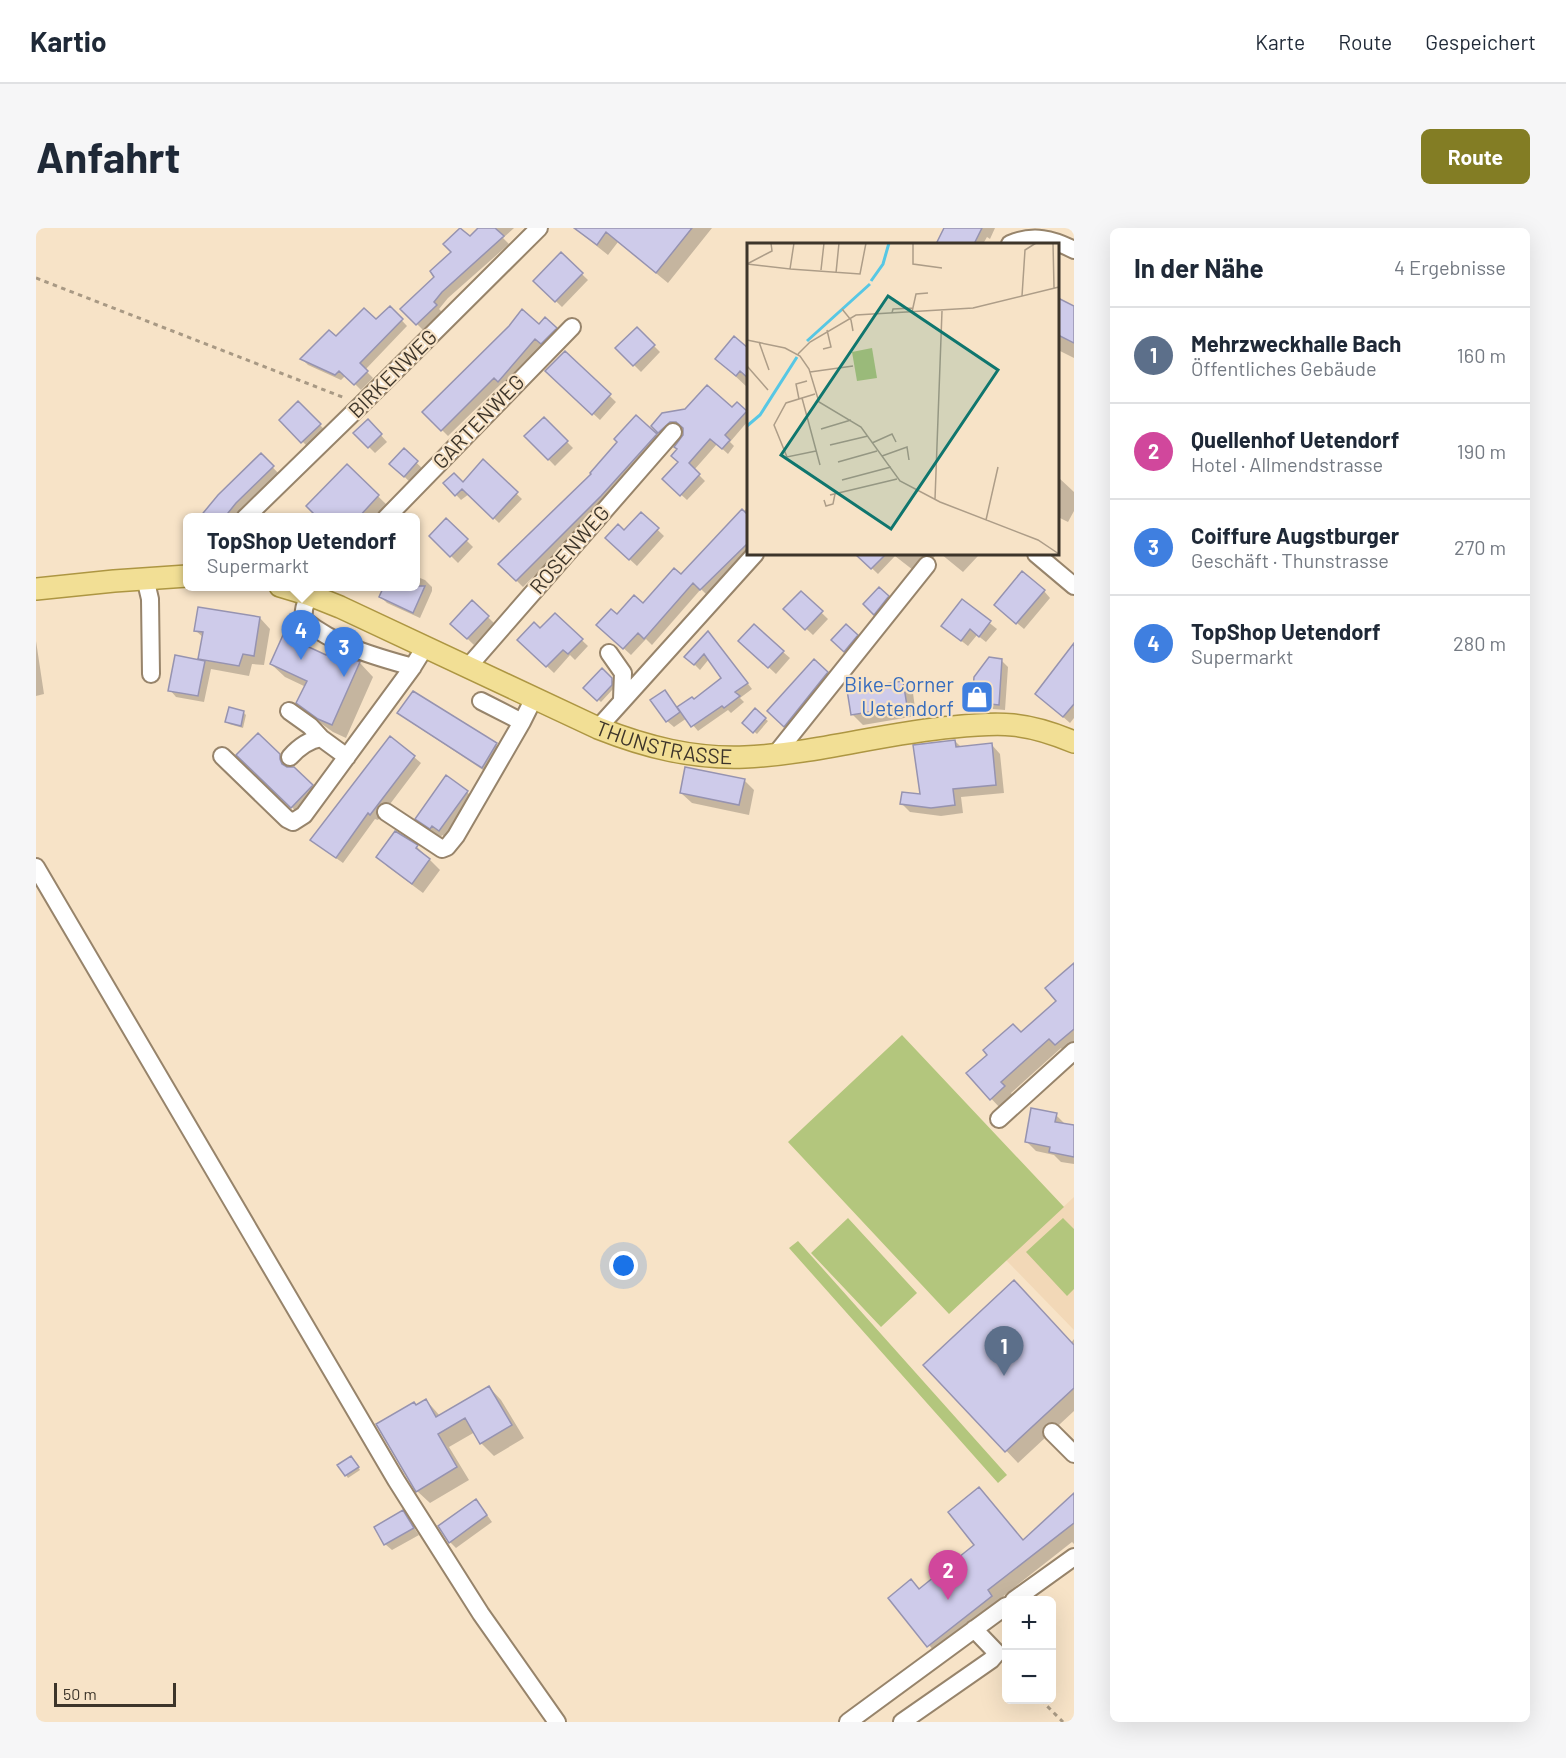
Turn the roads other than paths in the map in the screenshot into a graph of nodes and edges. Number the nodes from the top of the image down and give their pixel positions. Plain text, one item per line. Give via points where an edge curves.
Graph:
1 (539, 228) edge
2 (1013, 243) edge
3 (1074, 250) edge
4 (572, 327) dead end
5 (673, 432) dead end
6 (250, 513) edge
7 (391, 513) edge
8 (754, 555) edge
9 (1037, 555) edge
10 (927, 565) dead end
11 (183, 576) edge
12 (145, 578) junction
13 (1074, 586) edge
14 (36, 589) edge
15 (315, 591) edge
16 (425, 647) junction
17 (609, 653) dead end
18 (413, 667) junction
19 (468, 667) junction
20 (151, 675) dead end
21 (534, 698) junction
22 (622, 699) junction
23 (481, 701) dead end
24 (289, 711) dead end
25 (522, 722) junction
26 (598, 728) junction
27 (321, 738) junction
28 (1074, 742) edge
29 (775, 755) junction
30 (222, 756) dead end
31 (290, 757) dead end
32 (347, 757) junction
33 (387, 812) dead end
34 (414, 820) dead end
35 (447, 847) junction
36 (36, 867) edge
37 (1074, 1051) edge
38 (999, 1119) dead end
39 (1052, 1432) dead end
40 (1074, 1454) edge
41 (1074, 1557) edge
42 (1020, 1596) edge
43 (1002, 1609) edge
44 (974, 1629) junction
45 (557, 1722) edge
46 (848, 1722) edge
47 (902, 1722) edge

1 - 6 street, BIRKENWEG
2 - 3 street via 1045,238
4 - 7 street, GARTENWEG
5 - 19 street, ROSENWEG
8 - 22 street
9 - 13 street
10 - 29 street
11 - 12 main road
12 - 14 main road
12 - 20 street via 150,599
15 - 16 main road, THUNSTRASSE
15 - 18 street via 302,610 304,621 319,633
16 - 18 street
16 - 19 main road, THUNSTRASSE
17 - 22 street via 623,673
18 - 32 street
19 - 21 main road, THUNSTRASSE
21 - 25 street
21 - 26 main road, THUNSTRASSE
22 - 26 street
23 - 25 street
24 - 27 street
25 - 35 street
26 - 29 main road, THUNSTRASSE via 681,753 727,757
27 - 31 street via 298,748
27 - 32 street
28 - 29 main road, THUNSTRASSE via 1025,727 978,724
30 - 32 street via 293,822 304,815
33 - 35 street via 442,849
34 - 35 street
36 - 45 street via 390,1470 487,1623
37 - 38 street
39 - 40 street
41 - 42 street
43 - 44 street
44 - 46 street
44 - 47 street via 997,1653

